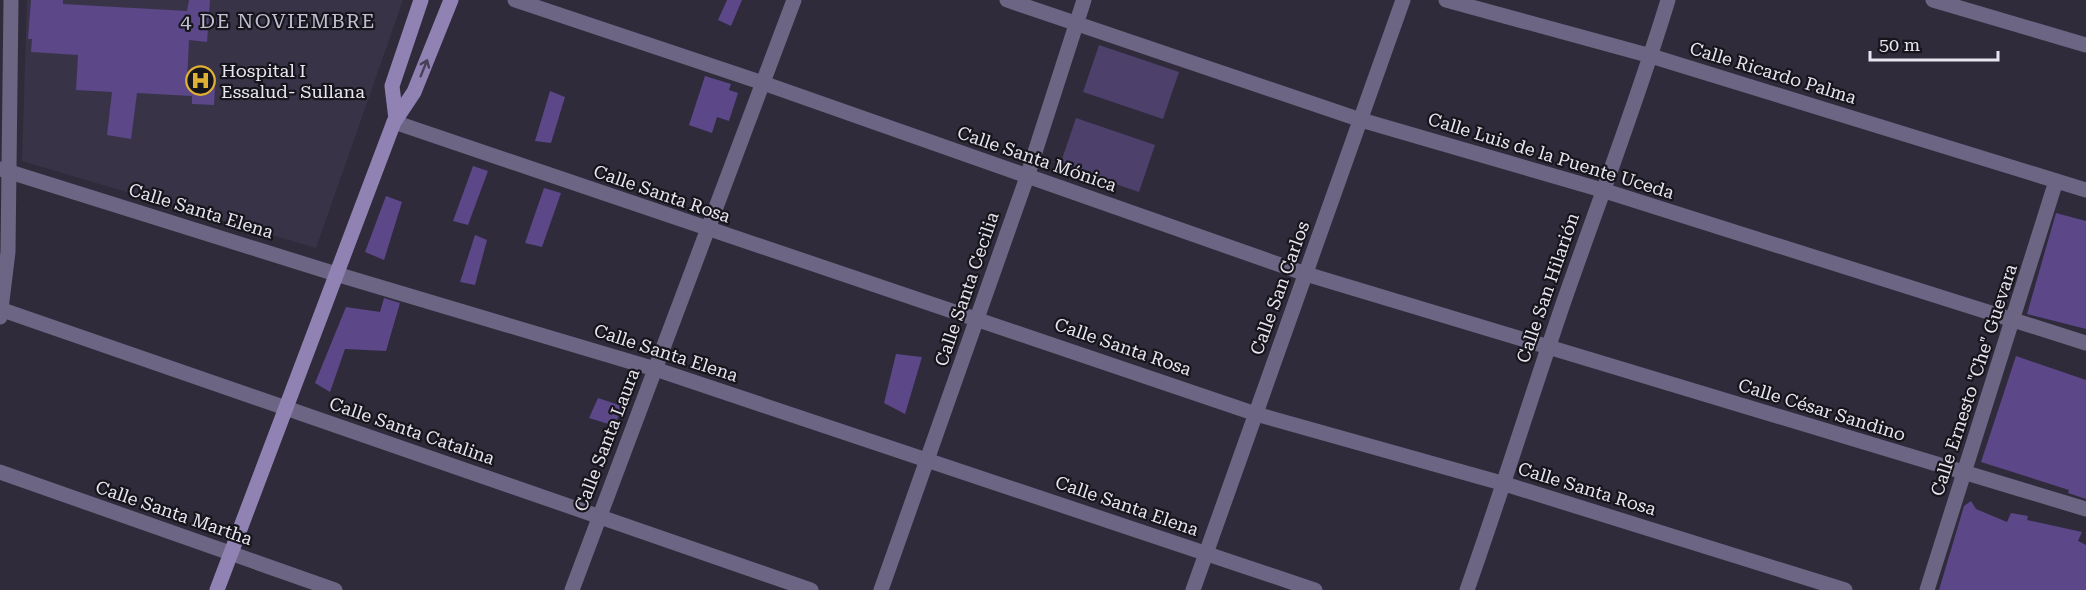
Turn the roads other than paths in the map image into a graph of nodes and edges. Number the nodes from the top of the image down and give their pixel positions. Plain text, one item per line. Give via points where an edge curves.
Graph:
1 (11, 0) edge
2 (422, 0) edge
3 (452, 0) edge
4 (515, 0) edge
5 (794, 0) edge
6 (1007, 0) edge
7 (1084, 0) edge
8 (1403, 0) edge
9 (1446, 0) edge
10 (1668, 0) edge
11 (1933, 0) edge
12 (1078, 22) junction
13 (2086, 45) edge
14 (1651, 56) junction
15 (763, 83) junction
16 (395, 120) junction
17 (1361, 120) junction
18 (4, 170) edge
19 (1027, 177) junction
20 (2056, 181) junction
21 (1602, 190) junction
22 (2086, 190) edge
23 (707, 230) junction
24 (336, 274) junction
25 (1306, 274) junction
26 (1, 312) edge
27 (978, 318) junction
28 (2014, 320) junction
29 (2086, 343) edge
30 (1548, 349) junction
31 (655, 369) junction
32 (288, 409) junction
33 (1256, 414) junction
34 (927, 460) junction
35 (0, 472) edge
36 (1965, 473) junction
37 (1505, 484) junction
38 (2086, 509) edge
39 (599, 517) junction
40 (230, 553) junction
41 (1206, 554) junction
42 (217, 590) edge
43 (335, 590) edge
44 (572, 590) edge
45 (811, 590) edge
46 (881, 590) edge
47 (1193, 590) edge
48 (1315, 590) edge
49 (1467, 590) edge
50 (1845, 590) edge
51 (1927, 590) edge

1 - 18 street
2 - 16 street via 392,86
16 -> 3 street via 414,92
4 - 15 street, Calle Santa Mónica
5 - 15 street, Calle Santa Laura
6 - 12 street, Calle Luis de la Puente Uceda
7 - 12 street, Calle Santa Cecilia
8 - 17 street, Calle San Carlos
9 - 14 street, Calle Ricardo Palma
10 - 14 street, Calle San Hilarión
11 - 13 street
12 - 17 street, Calle Luis de la Puente Uceda
12 - 19 street, Calle Santa Cecilia
14 - 20 street, Calle Ricardo Palma
14 - 21 street, Calle San Hilarión
15 - 19 street, Calle Santa Mónica
15 - 23 street, Calle Santa Laura
16 - 23 street, Calle Santa Rosa
16 - 24 street
17 - 21 street, Calle Luis de la Puente Uceda
17 - 25 street, Calle San Carlos
18 - 24 street, Calle Santa Elena
18 - 26 street via 9,252
19 - 25 street, Calle Santa Mónica
19 - 27 street, Calle Santa Cecilia
20 - 22 street, Calle Ricardo Palma
20 - 28 street, Calle Ernesto "Che" Guevara
21 - 28 street, Calle Luis de la Puente Uceda
21 - 30 street, Calle San Hilarión
23 - 27 street, Calle Santa Rosa
23 - 31 street, Calle Santa Laura
24 - 31 street, Calle Santa Elena
24 - 32 street
25 - 30 street, Calle Santa Mónica
25 - 33 street, Calle San Carlos
26 - 32 street, Calle Santa Catalina
27 - 33 street, Calle Santa Rosa
27 - 34 street, Calle Santa Cecilia
28 - 29 street, Calle Luis de la Puente Uceda
28 - 36 street, Calle Ernesto "Che" Guevara
30 - 36 street, Calle César Sandino
30 - 37 street, Calle San Hilarión
31 - 34 street, Calle Santa Elena
31 - 39 street, Calle Santa Laura
32 - 39 street, Calle Santa Catalina
32 - 40 street
33 - 37 street, Calle Santa Rosa
33 - 41 street, Calle San Carlos
34 - 41 street, Calle Santa Elena
34 - 46 street, Calle Santa Cecilia
35 - 40 street, Calle Santa Martha
36 - 38 street, Calle César Sandino
36 - 51 street, Calle Ernesto "Che" Guevara
37 - 49 street, Calle San Hilarión
37 - 50 street, Calle Santa Rosa
39 - 44 street, Calle Santa Laura
39 - 45 street, Calle Santa Catalina
40 - 42 street
40 - 43 street, Calle Santa Martha
41 - 47 street, Calle San Carlos
41 - 48 street, Calle Santa Elena

